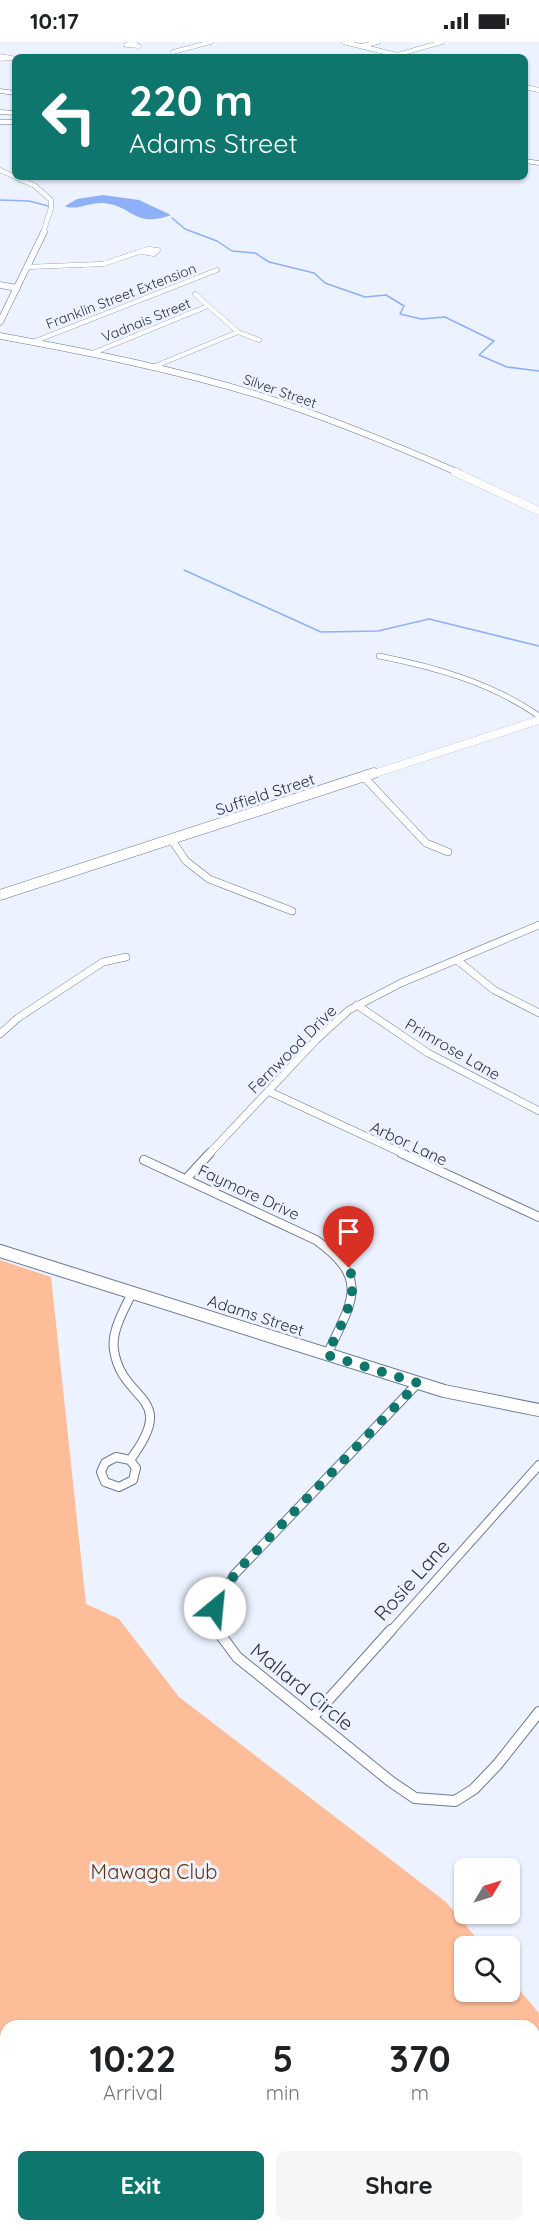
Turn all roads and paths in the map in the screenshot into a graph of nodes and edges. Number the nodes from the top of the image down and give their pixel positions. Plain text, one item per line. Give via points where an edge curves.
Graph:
1 (211, 42) edge
2 (344, 42) edge
3 (378, 42) edge
4 (442, 42) edge
5 (362, 46) junction
6 (173, 52) dead end
7 (393, 54) edge
8 (400, 54) edge
9 (20, 180) edge
10 (142, 252) dead end
11 (27, 267) junction
12 (218, 270) dead end
13 (0, 285) edge
14 (16, 288) junction
15 (195, 294) dead end
16 (208, 306) junction
17 (0, 322) edge
18 (238, 332) junction
19 (0, 336) edge
20 (259, 340) dead end
21 (33, 342) junction
22 (93, 353) junction
23 (153, 367) junction
24 (539, 511) edge
25 (379, 656) dead end
26 (539, 718) edge
27 (364, 777) junction
28 (171, 840) junction
29 (448, 852) dead end
30 (0, 895) edge
31 (292, 911) dead end
32 (539, 925) edge
33 (126, 957) dead end
34 (457, 960) junction
35 (357, 1005) junction
36 (539, 1013) edge
37 (0, 1034) edge
38 (268, 1091) junction
39 (539, 1111) edge
40 (144, 1160) dead end
41 (186, 1179) junction
42 (539, 1217) edge
43 (0, 1251) edge
44 (132, 1293) junction
45 (327, 1355) junction
46 (418, 1383) junction
47 (539, 1410) edge
48 (130, 1460) dead end
49 (539, 1465) edge
50 (539, 1712) edge
51 (312, 1718) junction

1 - 6 street
2 - 5 street
3 - 5 street
4 - 8 street
5 - 7 street
9 - 11 street via 40,190 53,204 46,230
10 - 11 street via 103,264
11 - 14 street
12 - 21 street, Franklin Street Extension
13 - 14 street
14 - 17 street
15 - 16 street
16 - 18 street
16 - 22 street, Vadnais Street
18 - 20 street
18 - 23 street
19 - 21 street, Silver Street
21 - 22 street, Silver Street
22 - 23 street, Silver Street
23 - 24 street, Silver Street via 297,408 468,477
25 - 26 street via 452,675 514,700
26 - 27 street, Suffield Street
27 - 28 street, Suffield Street
27 - 29 street via 426,843
28 - 30 street, Suffield Street
28 - 31 street via 186,861 209,879
32 - 34 street, Fernwood Drive
33 - 37 street via 103,962
34 - 35 street, Fernwood Drive
34 - 36 street via 494,990
35 - 38 street, Fernwood Drive via 328,1028
35 - 39 street, Primrose Lane via 428,1053
38 - 41 street, Fernwood Drive
38 - 42 street, Arbor Lane
40 - 41 street, Faymore Drive
41 - 45 street, Faymore Drive via 316,1240 345,1262 352,1277 352,1294
43 - 44 street, Adams Street
44 - 45 street, Adams Street
44 - 48 street via 115,1334 114,1352 121,1370 143,1395 150,1417 142,1445
45 - 46 street, Adams Street
46 - 47 street, Adams Street
46 - 51 street, Mallard Circle via 240,1568 215,1608 217,1632 229,1650
49 - 51 street, Rosie Lane
50 - 51 street, Mallard Circle via 482,1782 462,1798 448,1802 406,1793

